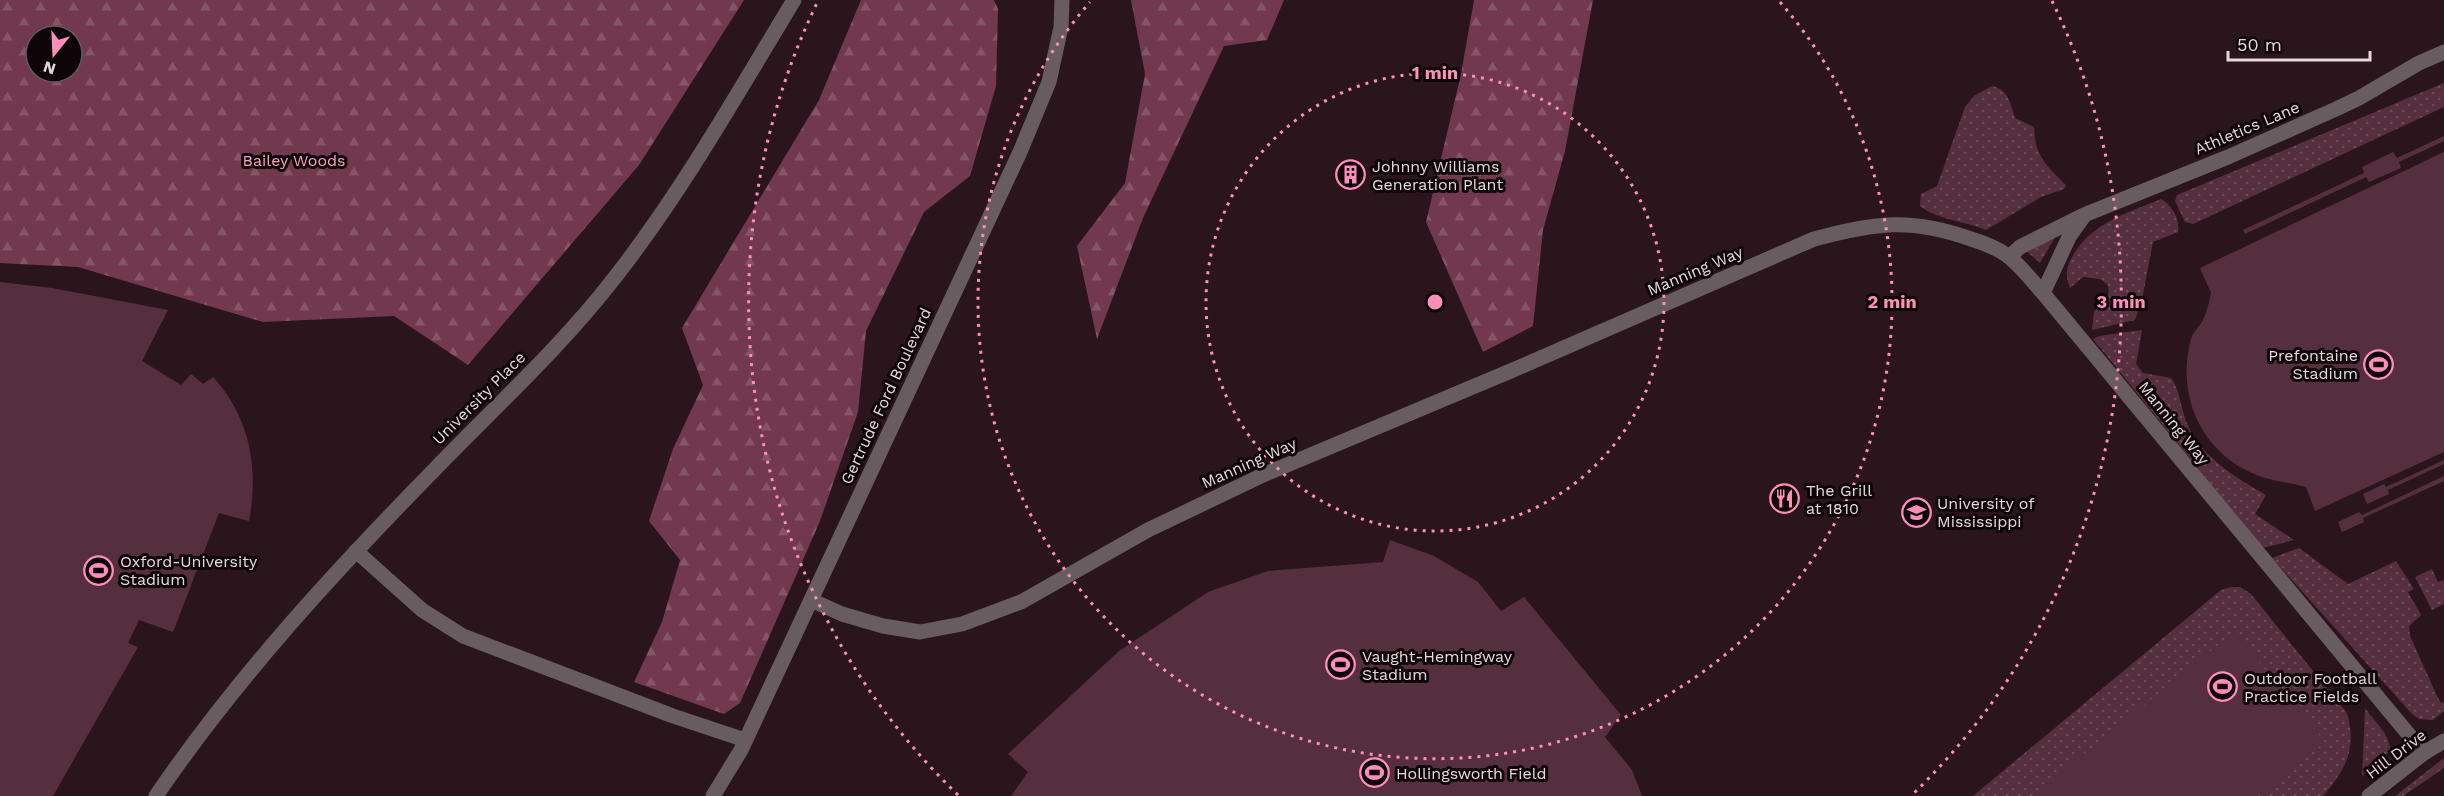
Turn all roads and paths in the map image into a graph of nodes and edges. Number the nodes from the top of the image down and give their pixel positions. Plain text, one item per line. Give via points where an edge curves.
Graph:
1 (794, 0) edge
2 (1062, 0) edge
3 (2444, 52) edge
4 (2084, 215) junction
5 (2009, 257) junction
6 (2043, 293) junction
7 (356, 551) junction
8 (811, 600) junction
9 (745, 740) junction
10 (2444, 741) edge
11 (2424, 753) junction
12 (156, 796) edge
13 (713, 796) edge
14 (2369, 796) edge

1 - 7 street, University Place via 675,192 615,277 552,350
2 - 8 street, Gertrude Ford Boulevard via 1061,27 1049,82
3 - 4 street, Athletics Lane via 2336,109
4 - 5 street, Athletics Lane via 2020,247
4 - 6 street via 2069,237
5 - 6 street, Manning Way
5 - 8 street, Manning Way via 1989,245 1944,229 1901,224 1863,226 1814,239 1263,475 1148,530 1021,602 962,624 920,632 892,628 842,614
6 - 11 street, Manning Way
7 - 9 street via 422,610 463,636
7 - 12 street, University Place via 259,661 191,745
8 - 9 street, Gertrude Ford Boulevard
9 - 13 street, Gertrude Ford Boulevard
10 - 11 street, Hill Drive
11 - 14 street, Hill Drive

